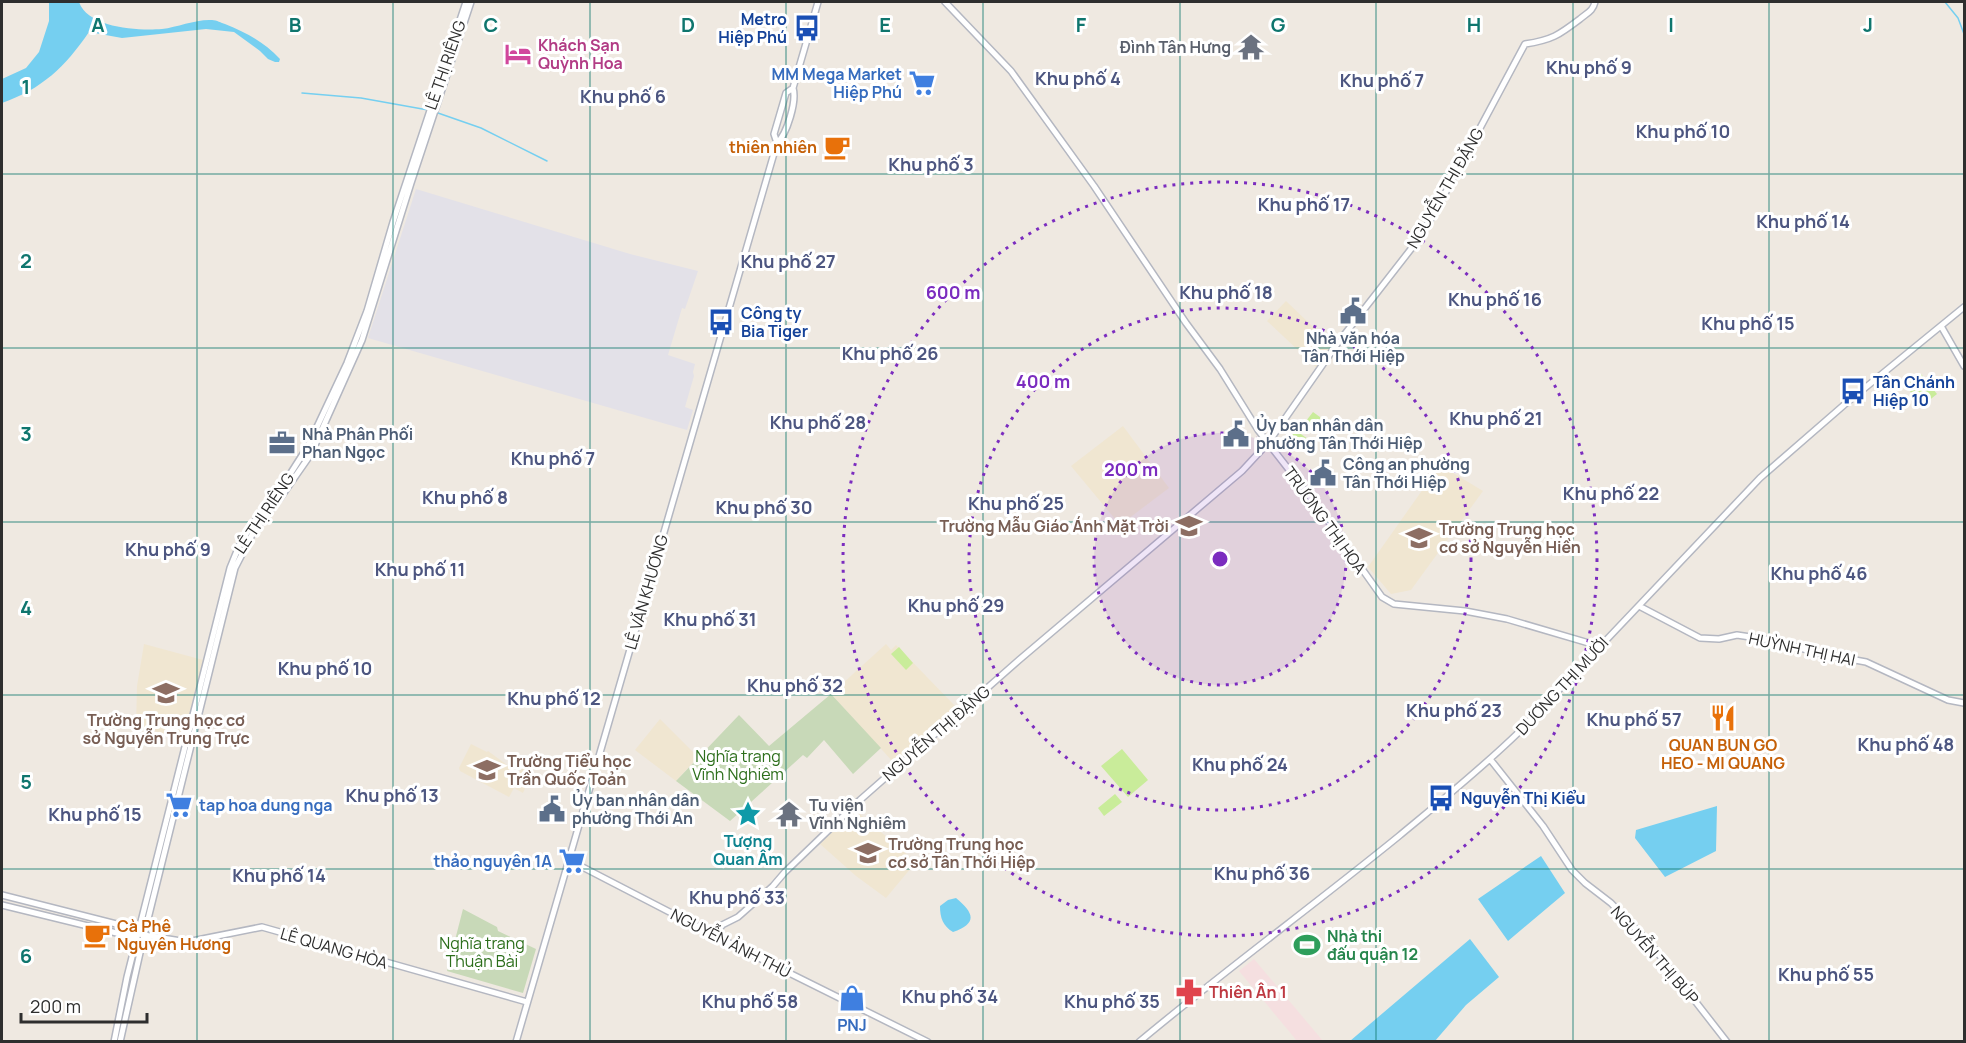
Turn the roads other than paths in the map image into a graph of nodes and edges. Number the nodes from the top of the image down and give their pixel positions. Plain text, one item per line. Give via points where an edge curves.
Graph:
1 (466, 2) edge
2 (471, 2) edge
3 (818, 2) edge
4 (945, 2) edge
5 (1595, 2) edge
6 (793, 88) junction
7 (434, 105) junction
8 (777, 143) junction
9 (1965, 307) edge
10 (1941, 326) junction
11 (1965, 366) edge
12 (1268, 444) junction
13 (1639, 606) junction
14 (1599, 646) junction
15 (1965, 703) edge
16 (1490, 759) junction
17 (567, 859) junction
18 (2, 895) edge
19 (2, 905) edge
20 (142, 934) junction
21 (715, 936) junction
22 (527, 1002) junction
23 (114, 1041) edge
24 (120, 1041) edge
25 (516, 1041) edge
26 (928, 1041) edge
27 (1139, 1041) edge
28 (1727, 1041) edge

1 - 7 street, LÊ THỊ RIÊNG
2 - 7 street, LÊ THỊ RIÊNG
3 - 6 street, LÊ VĂN KHƯƠNG
4 - 12 street, TRƯƠNG THỊ HOA via 1011,71 1094,186
5 - 12 street, NGUYỄN THỊ ĐẶNG via 1591,11 1562,33 1525,44 1434,214
6 - 8 street, LÊ VĂN KHƯƠNG via 796,96 783,138
6 - 8 street, LÊ VĂN KHƯƠNG via 786,93 776,127
7 - 20 street, LÊ THỊ RIÊNG via 347,363 308,447 238,546 230,568
8 - 17 street, LÊ VĂN KHƯƠNG
9 - 10 street, DƯƠNG THỊ MƯỜI
10 - 11 street
10 - 13 street, DƯƠNG THỊ MƯỜI via 1760,478
12 - 14 street, TRƯƠNG THỊ HOA via 1389,603 1472,612
12 - 21 street, NGUYỄN THỊ ĐẶNG via 1242,471 860,800 773,886 738,917 722,925
13 - 14 street, DƯƠNG THỊ MƯỜI
13 - 15 street, HUỲNH THỊ HAI via 1700,638 1737,635 1866,662 1948,700
14 - 16 street, DƯƠNG THỊ MƯỜI
16 - 27 street, DƯƠNG THỊ MƯỜI via 1316,904
16 - 28 street, NGUYỄN THỊ BÚP via 1572,870 1653,947
17 - 21 street, NGUYỄN ẢNH THỦ
17 - 22 street, LÊ VĂN KHƯƠNG
18 - 20 street, LÊ QUANG HÒA via 136,929
19 - 20 street, LÊ QUANG HÒA via 133,937
20 - 22 street, LÊ QUANG HÒA via 187,942 262,927
20 - 23 street, LÊ THỊ RIÊNG
20 - 24 street, LÊ THỊ RIÊNG
21 - 26 street, NGUYỄN ẢNH THỦ
22 - 25 street, LÊ VĂN KHƯƠNG

